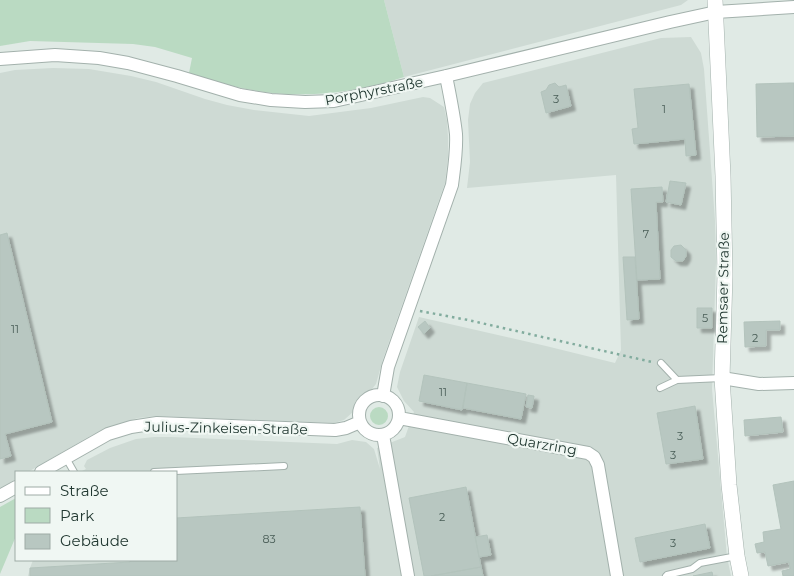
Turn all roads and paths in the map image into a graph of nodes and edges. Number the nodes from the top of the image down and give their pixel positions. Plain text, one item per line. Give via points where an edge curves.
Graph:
1 (716, 6) edge
2 (794, 7) edge
3 (0, 59) edge
4 (446, 76) junction
5 (408, 310) junction
6 (661, 364) joint
7 (722, 378) junction
8 (677, 380) junction
9 (794, 382) edge
10 (660, 388) dead end
11 (383, 396) junction
12 (399, 418) junction
13 (360, 422) junction
14 (383, 435) junction
15 (66, 458) junction
16 (284, 466) dead end
17 (43, 471) edge
18 (73, 471) edge
19 (176, 471) edge
20 (15, 488) edge
21 (0, 496) edge
22 (737, 556) junction
23 (408, 576) edge
24 (617, 576) edge
25 (666, 576) edge
26 (740, 576) edge

1 - 2 street, Porphyrstraße
1 - 4 street, Porphyrstraße via 670,22
1 - 7 street, Remsaer Straße via 725,256
3 - 4 street, Porphyrstraße via 55,55 99,58 128,63 240,95 305,102 334,101
4 - 5 street via 456,136 452,185
5 - 6 path via 468,320
5 - 11 street via 388,367
6 - 8 lane
7 - 8 lane
7 - 9 street via 760,384
7 - 22 street, Remsaer Straße
8 - 10 lane
11 - 12 street via 397,406
11 - 13 street via 376,395 364,402
12 - 14 street via 394,429
12 - 24 street, Quarzring via 588,453 594,457
13 - 14 street via 367,431
13 - 15 street, Julius-Zinkeisen-Straße via 335,430 157,423 108,434
14 - 23 street
15 - 17 street, Julius-Zinkeisen-Straße
15 - 18 lane
16 - 19 lane
20 - 21 street
22 - 25 lane via 700,562 692,569
22 - 26 street, Remsaer Straße

